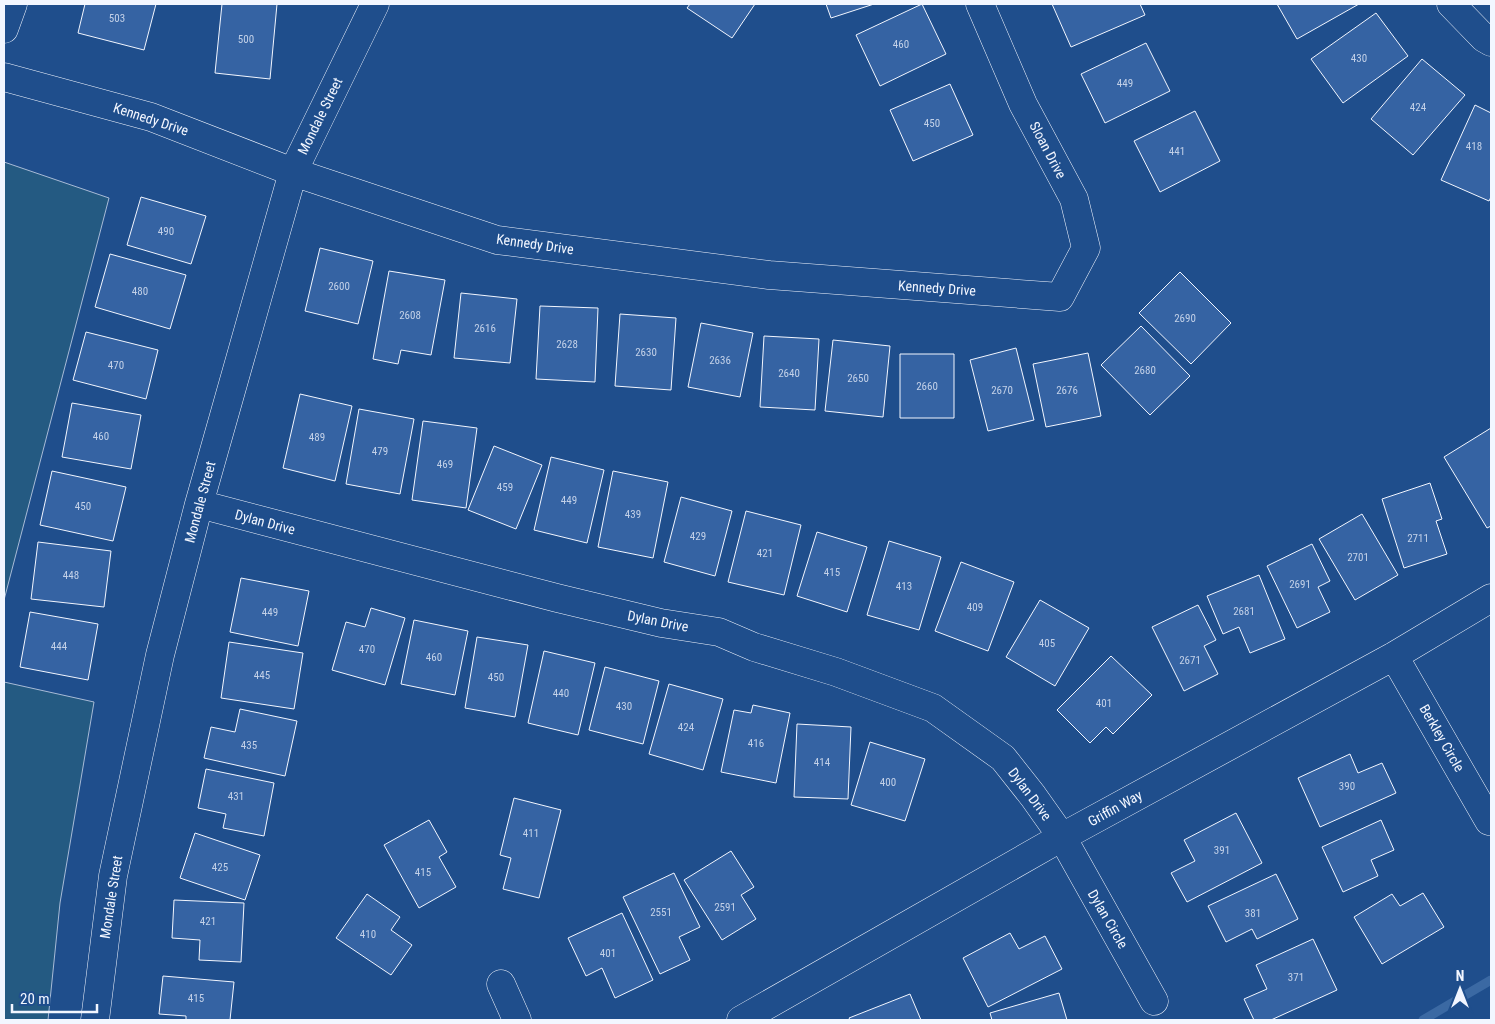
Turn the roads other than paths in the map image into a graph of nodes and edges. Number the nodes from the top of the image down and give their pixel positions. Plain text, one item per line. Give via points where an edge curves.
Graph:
1 (13, 4) edge
2 (375, 4) edge
3 (980, 4) edge
4 (1452, 4) edge
5 (4, 29) edge
6 (1491, 42) edge
7 (4, 77) edge
8 (293, 172) junction
9 (1060, 297) joint
10 (199, 504) junction
11 (1491, 598) edge
12 (1394, 656) junction
13 (1489, 821) dead end
14 (1062, 837) junction
15 (501, 984) dead end
16 (1154, 1001) dead end
17 (747, 1019) edge
18 (95, 1020) edge
19 (517, 1020) edge

1 - 5 street
2 - 8 street, Mondale Street
3 - 9 street, Sloan Drive via 1023,104 1074,199 1086,248
4 - 6 street
7 - 8 street, Kennedy Drive via 151,117
8 - 9 street, Kennedy Drive via 497,240 769,275
8 - 10 street, Mondale Street
10 - 14 street, Dylan Drive via 557,598 661,623 719,632 933,708 1003,758
10 - 18 street, Mondale Street via 160,655 112,876
11 - 12 street, Griffin Way
12 - 13 street, Berkley Circle
12 - 14 street, Griffin Way
14 - 16 street, Dylan Circle
14 - 17 street, Griffin Way
15 - 19 street

